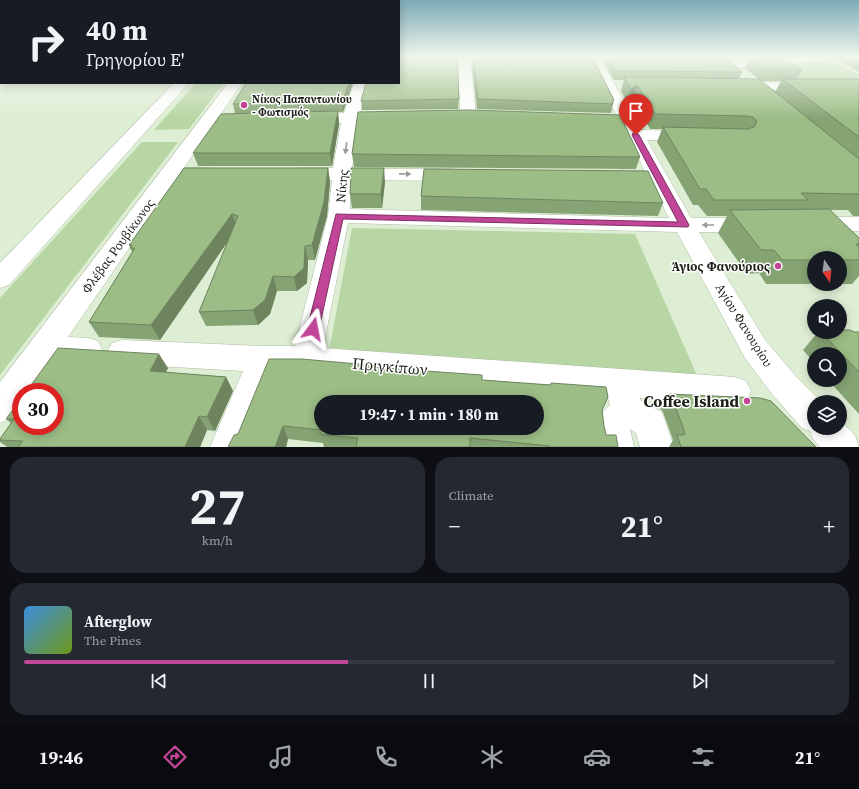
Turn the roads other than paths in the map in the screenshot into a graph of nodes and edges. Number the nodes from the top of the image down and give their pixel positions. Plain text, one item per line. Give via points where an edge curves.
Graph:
1 (465, 78) edge
2 (611, 78) edge
3 (746, 78) edge
4 (181, 84) edge
5 (234, 84) edge
6 (361, 84) edge
7 (725, 86) edge
8 (756, 86) junction
9 (859, 87) edge
10 (774, 101) edge
11 (468, 116) edge
12 (405, 117) edge
13 (350, 118) junction
14 (264, 119) edge
15 (295, 119) edge
16 (209, 120) junction
17 (625, 125) junction
18 (703, 136) edge
19 (170, 174) junction
20 (225, 174) edge
21 (280, 174) edge
22 (342, 174) junction
23 (469, 175) edge
24 (604, 176) edge
25 (659, 177) junction
26 (339, 216) junction
27 (768, 224) edge
28 (791, 224) edge
29 (859, 224) edge
30 (684, 225) junction
31 (0, 279) edge
32 (44, 348) junction
33 (263, 359) junction
34 (306, 359) junction
35 (735, 391) dead end
36 (624, 396) junction
37 (0, 408) edge
38 (807, 410) edge
39 (832, 435) edge
40 (227, 447) edge
41 (617, 447) edge
42 (658, 447) edge
43 (843, 447) edge

1 - 11 street
2 - 17 street, Αγίου Φανουρίου via 617,85
3 - 8 street
4 - 31 street
5 - 16 street, Φλέβας Ρουβίκωνος
6 - 13 street, Νίκης
7 - 8 street
8 - 9 street
8 - 10 street
12 - 13 street
13 - 15 street
13 -> 22 street, Νίκης
14 - 16 street
16 - 19 street, Φλέβας Ρουβίκωνος
17 - 18 street
17 - 25 street, Αγίου Φανουρίου
19 - 20 street
19 - 32 street, Φλέβας Ρουβίκωνος
21 - 22 street
22 -> 23 street
22 - 26 street, Νίκης
24 - 25 street
25 - 30 street, Αγίου Φανουρίου
26 - 30 street
26 - 34 street, Νίκης
27 -> 30 street
28 - 29 street
30 - 38 street, Αγίου Φανουρίου via 755,349
32 - 33 street, Πριγκίπων
32 - 37 street, Φλέβας Ρουβίκωνος
33 - 34 street, Πριγκίπων
33 - 40 street
34 - 36 street, Πριγκίπων
35 - 36 street, Πριγκίπων
36 - 41 street via 612,425
36 - 42 street via 650,424
39 - 43 street

